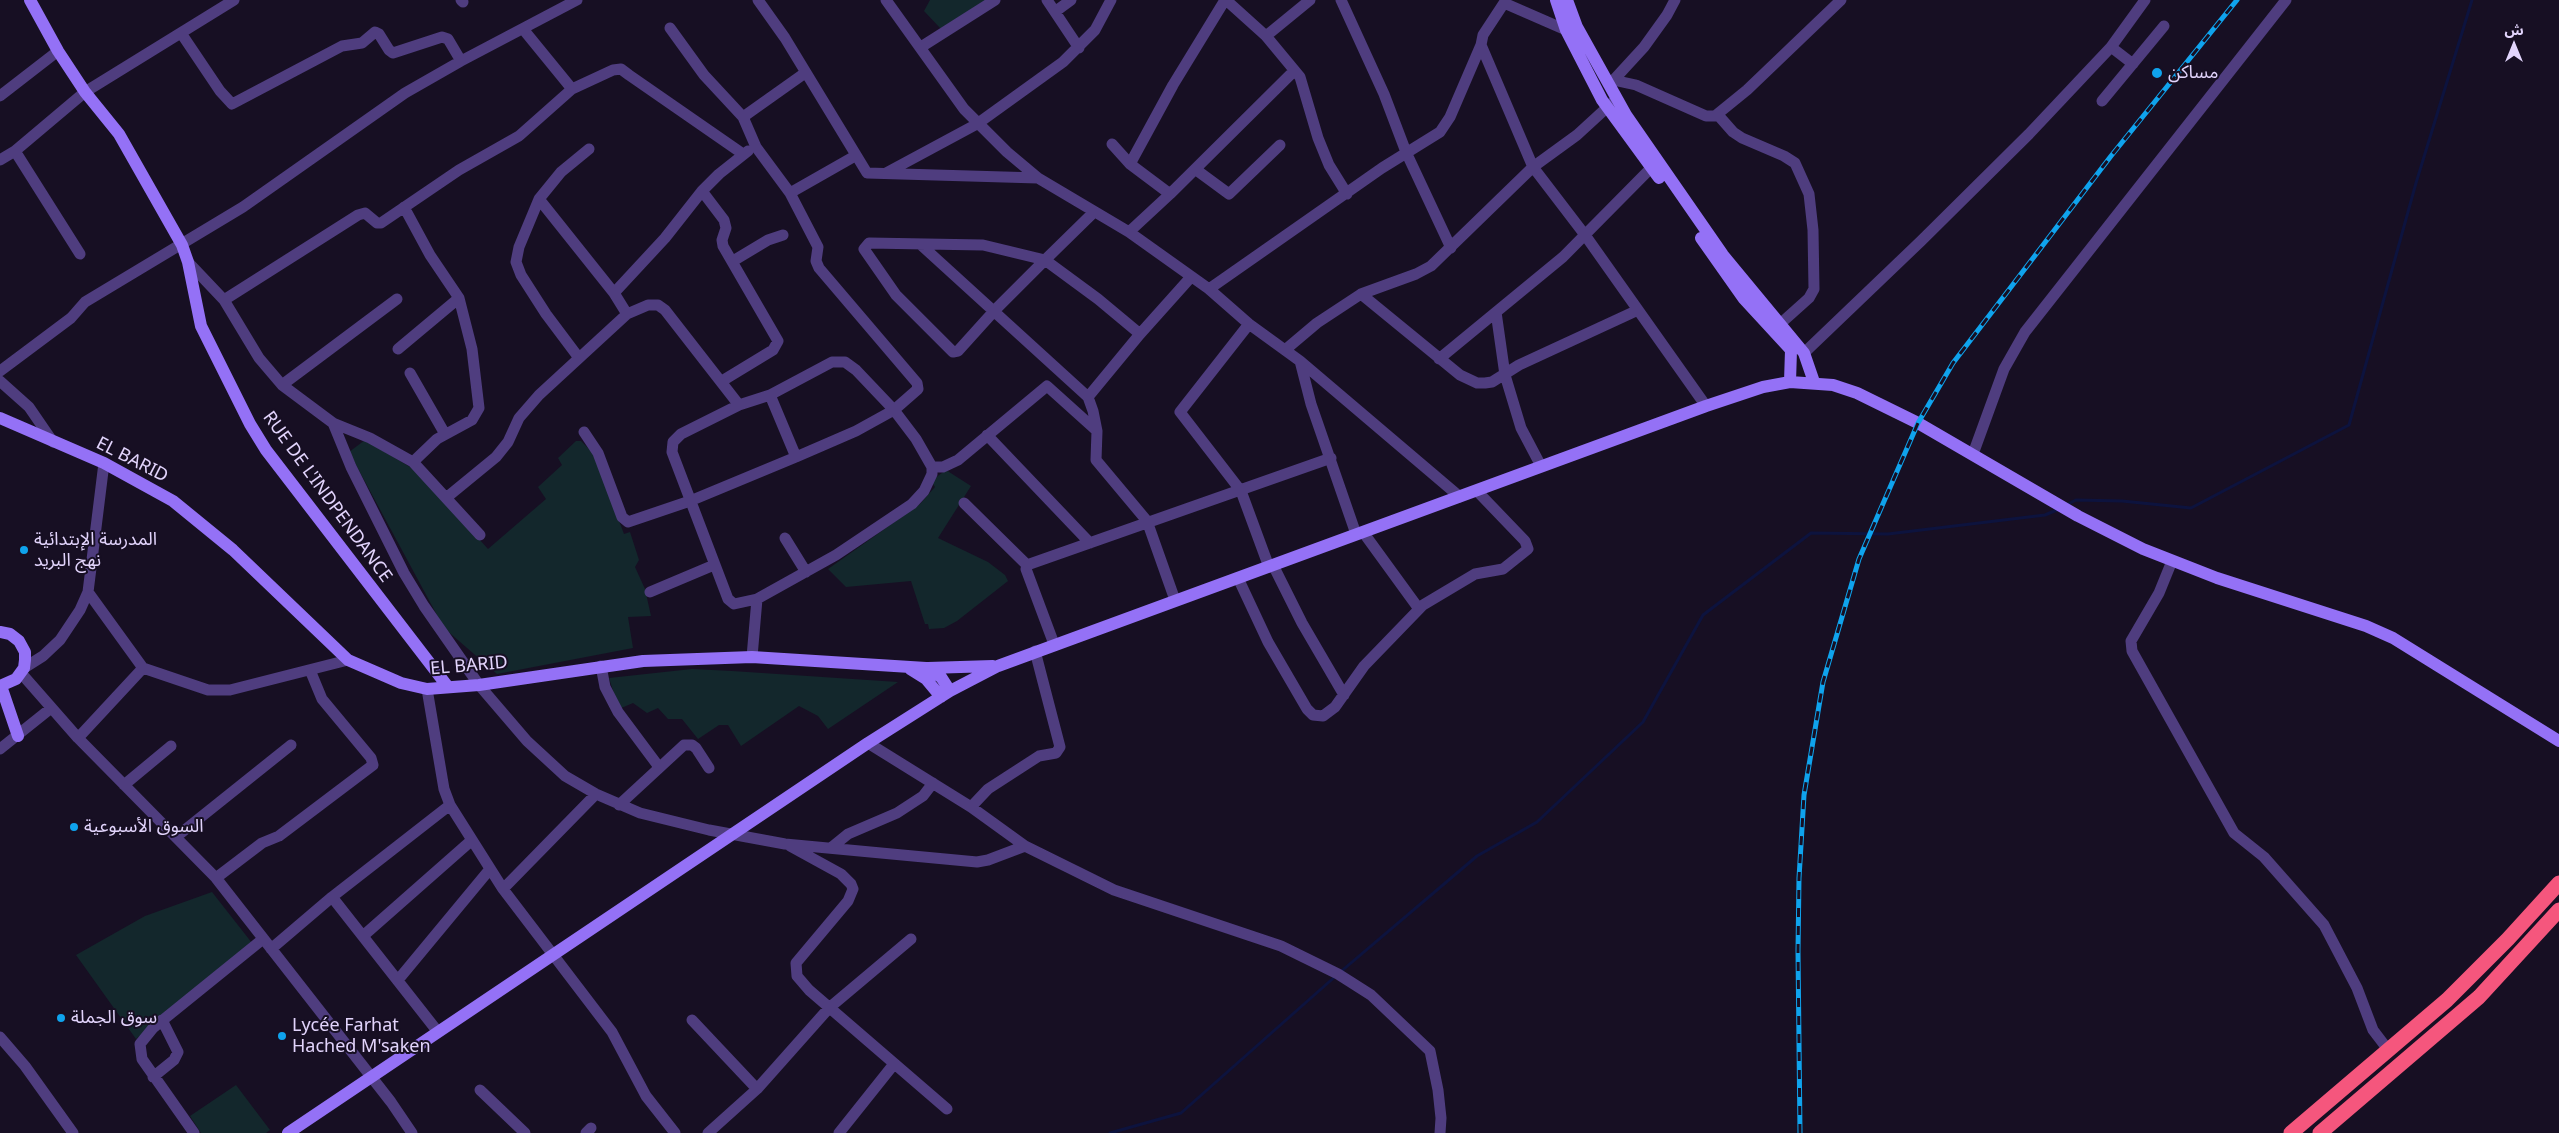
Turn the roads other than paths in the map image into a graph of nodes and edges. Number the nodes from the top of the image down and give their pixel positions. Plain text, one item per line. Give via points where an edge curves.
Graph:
1 (30, 0) edge
2 (234, 0) edge
3 (577, 0) edge
4 (758, 0) edge
5 (886, 0) edge
6 (995, 0) edge
7 (1047, 0) edge
8 (1070, 0) edge
9 (1111, 0) edge
10 (1226, 0) edge
11 (1310, 0) edge
12 (1341, 0) edge
13 (1556, 0) edge
14 (1567, 0) edge
15 (1664, 0) edge
16 (1675, 0) edge
17 (1841, 0) edge
18 (2145, 0) edge
19 (2286, 0) edge
20 (1505, 1) edge
21 (1056, 11) junction
22 (1670, 12) junction
23 (2164, 26) dead end
24 (670, 28) dead end
25 (523, 29) junction
26 (1566, 30) junction
27 (181, 33) junction
28 (1266, 36) junction
29 (1481, 45) junction
30 (2111, 47) junction
31 (921, 48) junction
32 (1079, 48) junction
33 (58, 51) junction
34 (461, 61) junction
35 (2133, 64) junction
36 (1293, 72) junction
37 (805, 73) junction
38 (1607, 86) junction
39 (572, 89) junction
40 (85, 92) junction
41 (0, 96) edge
42 (2102, 101) dead end
43 (1611, 103) junction
44 (1718, 115) junction
45 (743, 117) junction
46 (977, 124) junction
47 (1112, 144) dead end
48 (1280, 145) dead end
49 (756, 147) junction
50 (588, 149) dead end
51 (15, 151) junction
52 (1406, 152) junction
53 (743, 154) junction
54 (855, 156) junction
55 (0, 160) edge
56 (1130, 164) junction
57 (1533, 168) junction
58 (1652, 168) junction
59 (1195, 169) junction
60 (885, 174) junction
61 (1038, 178) junction
62 (702, 191) junction
63 (790, 193) junction
64 (1170, 194) junction
65 (1346, 194) junction
66 (539, 199) junction
67 (404, 207) junction
68 (1094, 212) junction
69 (1129, 232) junction
70 (783, 234) dead end
71 (1585, 235) junction
72 (182, 244) junction
73 (920, 244) junction
74 (1451, 248) junction
75 (80, 254) dead end
76 (1045, 260) junction
77 (734, 261) junction
78 (188, 262) junction
79 (1191, 277) junction
80 (1209, 289) junction
81 (614, 293) junction
82 (1361, 294) junction
83 (459, 298) junction
84 (224, 300) junction
85 (397, 300) dead end
86 (995, 310) junction
87 (1638, 310) junction
88 (1496, 312) junction
89 (627, 314) junction
90 (1250, 324) junction
91 (1780, 324) junction
92 (1140, 334) junction
93 (398, 349) dead end
94 (1285, 350) junction
95 (1804, 353) junction
96 (579, 358) junction
97 (1439, 359) junction
98 (1300, 361) junction
99 (0, 371) edge
100 (1060, 371) junction
101 (410, 373) dead end
102 (1505, 375) junction
103 (0, 381) edge
104 (722, 381) junction
105 (1790, 382) junction
106 (1814, 382) junction
107 (282, 385) junction
108 (1047, 386) junction
109 (770, 395) junction
110 (1088, 397) junction
111 (739, 404) junction
112 (1706, 406) junction
113 (894, 410) junction
114 (0, 418) edge
115 (333, 423) junction
116 (1097, 431) junction
117 (584, 432) dead end
118 (445, 434) junction
119 (987, 435) junction
120 (53, 442) junction
121 (1973, 454) junction
122 (796, 457) junction
123 (1331, 458) junction
124 (413, 462) junction
125 (104, 463) junction
126 (932, 466) junction
127 (1541, 466) junction
128 (1478, 490) junction
129 (1241, 491) junction
130 (1460, 497) junction
131 (446, 498) junction
132 (690, 501) junction
133 (964, 503) dead end
134 (1147, 521) junction
135 (1359, 533) junction
136 (480, 535) dead end
137 (785, 538) dead end
138 (1090, 543) junction
139 (2172, 561) junction
140 (714, 565) junction
141 (1027, 565) junction
142 (1271, 566) junction
143 (806, 572) junction
144 (1238, 578) junction
145 (88, 592) junction
146 (650, 592) dead end
147 (757, 599) junction
148 (1175, 600) junction
149 (1419, 609) junction
150 (2, 631) edge
151 (1054, 644) junction
152 (22, 645) junction
153 (1035, 651) junction
154 (43, 656) junction
155 (752, 657) junction
156 (348, 660) junction
157 (601, 666) junction
158 (998, 666) junction
159 (905, 667) junction
160 (143, 668) junction
161 (926, 668) junction
162 (310, 670) junction
163 (22, 671) junction
164 (479, 685) junction
165 (1, 686) edge
166 (448, 687) junction
167 (427, 689) junction
168 (945, 694) junction
169 (1344, 695) junction
170 (50, 708) junction
171 (18, 736) junction
172 (78, 738) junction
173 (2559, 741) edge
174 (868, 743) junction
175 (291, 744) dead end
176 (171, 746) dead end
177 (0, 749) edge
178 (659, 767) junction
179 (709, 768) dead end
180 (933, 783) junction
181 (124, 785) junction
182 (596, 794) junction
183 (450, 805) junction
184 (619, 805) junction
185 (971, 807) junction
186 (732, 835) junction
187 (176, 837) junction
188 (472, 840) junction
189 (785, 844) junction
190 (1025, 846) junction
191 (832, 847) junction
192 (490, 869) junction
193 (216, 878) junction
194 (2559, 883) edge
195 (503, 889) junction
196 (332, 897) junction
197 (2559, 910) edge
198 (363, 936) junction
199 (263, 939) junction
200 (911, 939) dead end
201 (270, 949) junction
202 (555, 954) junction
203 (398, 980) junction
204 (829, 1008) junction
205 (162, 1020) junction
206 (692, 1020) dead end
207 (438, 1032) junction
208 (0, 1037) edge
209 (2389, 1051) junction
210 (894, 1064) junction
211 (372, 1076) junction
212 (153, 1077) junction
213 (756, 1089) junction
214 (480, 1090) dead end
215 (947, 1109) dead end
216 (73, 1133) edge
217 (194, 1133) edge
218 (288, 1133) edge
219 (412, 1133) edge
220 (525, 1133) edge
221 (675, 1133) edge
222 (708, 1133) edge
223 (840, 1133) edge
224 (1440, 1133) edge
225 (2291, 1133) edge
226 (2320, 1133) edge

1 - 33 street, RUE DE L'INDPENDANCE
2 - 27 street
3 - 25 street
4 - 37 street
5 - 31 street
6 - 31 street
7 - 21 street
8 - 21 street
9 - 32 street via 1103,18
10 - 28 street
10 - 56 street via 1173,85
11 - 28 street
12 - 52 street via 1384,94
13 - 26 street
14 - 38 street
15 - 22 street
16 - 22 street
17 - 44 street
18 - 30 street
19 - 121 street via 2025,332 2004,369
20 - 26 street
20 - 29 street via 1483,35
21 - 32 street
22 - 38 street via 1644,47
23 - 35 street
24 - 45 street via 704,75
25 - 34 street
25 - 39 street
26 - 38 street
27 - 34 street via 232,104 342,46 362,43 375,32 394,52 442,36 448,39
27 - 40 street
28 - 36 street
29 - 52 street via 1445,126 1434,137
29 - 57 street
30 - 35 street
30 - 95 street via 2029,134
31 - 46 street
32 - 46 street
33 - 40 street, RUE DE L'INDPENDANCE
33 - 41 street
34 - 72 street via 378,110 243,207
35 - 42 street
36 - 59 street
36 - 65 street via 1303,85 1329,165
37 - 45 street
37 - 54 street
38 - 43 street
38 - 44 street via 1636,85 1706,116
39 - 53 street via 620,69
39 - 67 street via 519,136 459,170
40 - 51 street
40 - 72 street, RUE DE L'INDPENDANCE via 119,134
43 - 57 street via 1577,135
43 - 58 street
43 - 91 street
44 - 91 street via 1742,138 1795,164 1809,194 1814,230 1814,290
45 - 49 street
46 - 60 street
46 - 61 street
47 - 56 street
48 - 59 street via 1229,194
49 - 53 street
49 - 63 street
50 - 66 street via 561,172
51 - 55 street
51 - 75 street
52 - 65 street
52 - 74 street
53 - 62 street
54 - 60 street via 867,173
54 - 63 street
56 - 64 street
57 - 71 street
57 - 74 street
58 - 71 street
58 - 105 street via 1744,300 1790,349
59 - 64 street
60 - 61 street
61 - 68 street
62 - 77 street via 724,220 726,228 722,242
62 - 81 street via 665,238
63 - 113 street via 818,247 816,261 819,268 918,383 918,389
64 - 69 street
65 - 80 street
66 - 81 street
66 - 96 street via 519,247 517,267
67 - 83 street via 430,255
67 - 84 street via 380,224 365,213 354,216
68 - 69 street
68 - 76 street
69 - 79 street
70 - 77 street
71 - 87 street
71 - 88 street
72 - 78 street, RUE DE L'INDPENDANCE
72 - 99 street via 85,302 71,318
73 - 76 street via 983,245
73 - 86 street
73 - 86 street via 869,243 864,249 896,295 947,349 958,351
74 - 82 street via 1424,271
76 - 86 street
76 - 92 street via 1098,298
77 - 104 street via 778,344
78 - 84 street
78 - 166 street, RUE DE L'INDPENDANCE via 201,326 254,431
79 - 80 street
79 - 92 street
80 - 90 street
81 - 89 street
82 - 94 street via 1317,323
82 - 97 street
83 - 93 street
83 - 118 street via 472,349 479,408 472,420
84 - 107 street via 259,358
85 - 107 street
86 - 100 street
87 - 102 street via 1519,365
87 - 112 street
88 - 97 street
88 - 102 street
89 - 96 street
89 - 104 street via 653,304 665,310
90 - 94 street
90 - 129 street via 1180,412
91 - 95 street
92 - 110 street
94 - 98 street
95 - 106 street
96 - 131 street via 519,418 508,442 496,457
97 - 102 street via 1477,383 1492,382
98 - 123 street via 1311,404
98 - 130 street
100 - 108 street
100 - 110 street
101 - 118 street
102 - 127 street via 1521,428
103 - 120 street via 30,407
104 - 111 street
105 - 106 street
105 - 112 street via 1763,387
106 - 121 street via 1857,393
107 - 115 street
108 - 116 street
108 - 119 street
109 - 111 street
109 - 113 street via 839,360 856,370
109 - 122 street
110 - 116 street
111 - 132 street via 681,434 674,442 672,452
112 - 127 street
113 - 122 street via 856,431
113 - 126 street
114 - 120 street, EL BARID
115 - 124 street via 370,438
115 - 164 street via 351,467 413,589
116 - 134 street via 1096,460
117 - 132 street via 598,453 626,522
118 - 124 street
119 - 126 street via 954,463
119 - 138 street
120 - 125 street, EL BARID
121 - 139 street via 2111,534
122 - 132 street
123 - 129 street
123 - 135 street
124 - 131 street
125 - 145 street
125 - 156 street, EL BARID via 147,484 202,522
126 - 143 street via 930,479 912,504
127 - 128 street
128 - 130 street
128 - 149 street via 1526,541 1528,549 1503,569 1475,574
129 - 134 street
129 - 142 street
130 - 135 street
131 - 136 street
132 - 140 street
133 - 141 street
134 - 138 street
134 - 148 street
135 - 142 street
135 - 149 street
137 - 143 street
138 - 141 street
139 - 173 street via 2393,638
139 - 209 street via 2159,593 2131,641 2132,651 2234,833 2264,857 2324,925 2358,988 2374,1030
140 - 146 street
140 - 147 street via 731,603
141 - 151 street
142 - 144 street
142 - 169 street
143 - 147 street
144 - 148 street
144 - 169 street via 1268,642 1311,714 1323,716
145 - 154 street via 60,640
145 - 160 street
147 - 155 street
148 - 151 street
149 - 169 street via 1364,666
150 - 152 street via 15,637
151 - 153 street
152 - 154 street
152 - 163 street via 25,660
153 - 158 street
153 - 185 street via 1060,747 1056,753 1039,756 988,788
154 - 163 street
155 - 157 street, EL BARID via 676,658
155 - 159 street, EL BARID
156 - 162 street
156 - 167 street, EL BARID via 384,677
157 - 164 street, EL BARID
157 - 178 street via 605,687 618,712
158 - 161 street, EL BARID
158 - 168 street
159 - 161 street, EL BARID
159 - 168 street
160 - 162 street via 214,691
160 - 172 street
161 - 168 street via 941,677
162 - 193 street via 322,699 366,752 373,766 287,831 262,843
163 - 165 street via 9,684
163 - 170 street
164 - 166 street, EL BARID
164 - 182 street via 539,753 565,776
165 - 171 street
166 - 167 street, EL BARID
167 - 183 street via 444,789
168 - 174 street
170 - 171 street
170 - 172 street
171 - 177 street
172 - 181 street
174 - 180 street
174 - 186 street
175 - 187 street
176 - 181 street
178 - 179 street via 686,744 696,748
178 - 184 street
180 - 185 street
180 - 191 street via 923,796 897,813 848,834
181 - 187 street
182 - 184 street
182 - 195 street
183 - 188 street
183 - 196 street
184 - 186 street
185 - 190 street
186 - 189 street
186 - 202 street
187 - 193 street
188 - 192 street
188 - 198 street
189 - 191 street
189 - 204 street via 841,874 852,887 848,901 796,963 797,976
190 - 191 street via 977,862
190 - 224 street via 1114,890 1281,946 1338,974 1371,995 1430,1051 1442,1118
192 - 195 street
192 - 203 street
193 - 199 street
194 - 209 highway via 2477,970
195 - 202 street
196 - 198 street
196 - 201 street
197 - 226 highway via 2479,997
198 - 203 street
199 - 201 street
199 - 205 street
200 - 204 street
201 - 211 street
202 - 207 street
202 - 221 street via 612,1032 646,1096
203 - 207 street
204 - 210 street
204 - 213 street
205 - 212 street via 144,1038 139,1049
205 - 212 street via 178,1052 174,1060
206 - 213 street
207 - 211 street
208 - 216 street
209 - 225 highway
210 - 215 street
210 - 223 street
211 - 218 street
211 - 219 street
212 - 217 street
213 - 222 street
214 - 220 street

